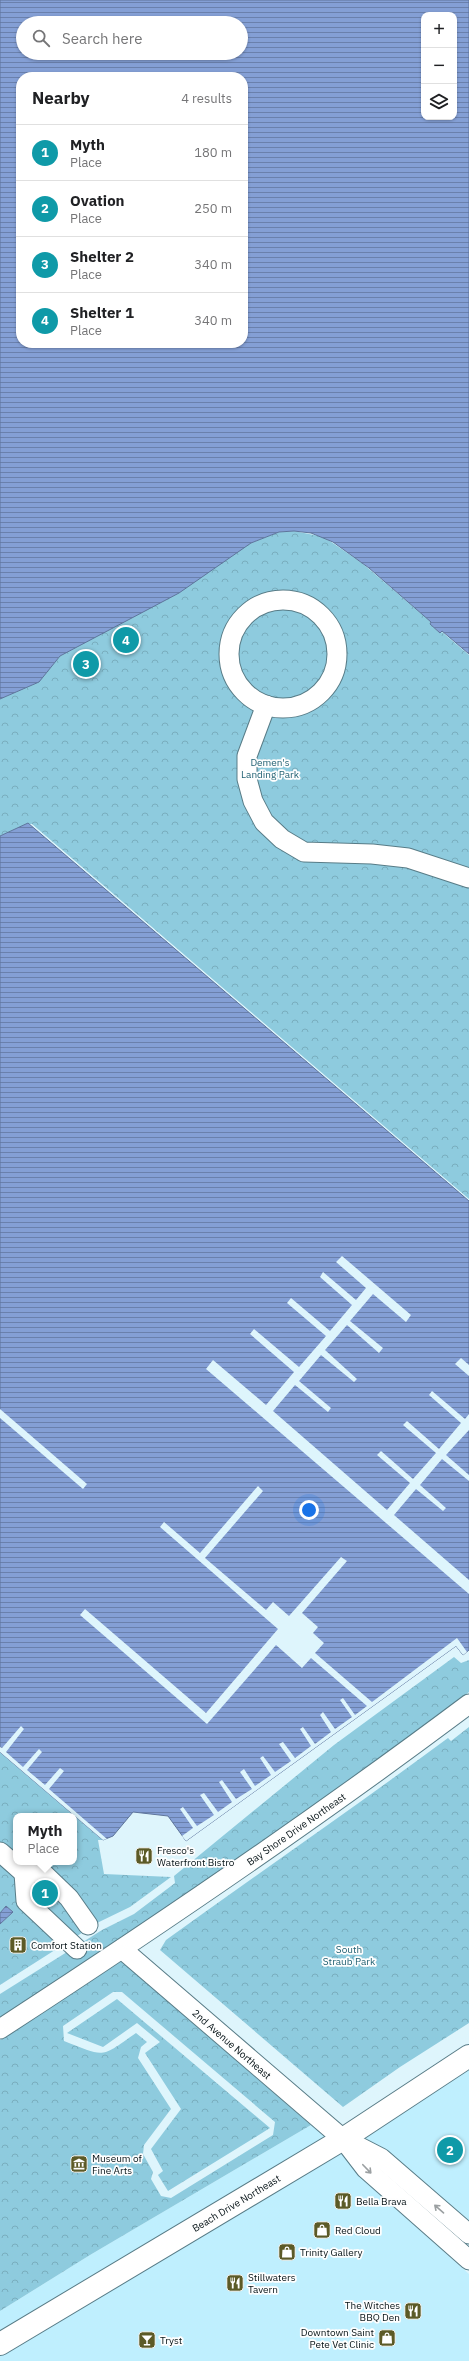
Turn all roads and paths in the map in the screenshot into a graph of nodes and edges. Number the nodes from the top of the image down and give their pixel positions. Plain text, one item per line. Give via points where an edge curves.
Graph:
1 (266, 705) junction
2 (469, 878) edge
3 (469, 1704) edge
4 (0, 1852) edge
5 (13, 1863) edge
6 (15, 1865) edge
7 (24, 1873) junction
8 (88, 1925) dead end
9 (77, 1948) dead end
10 (122, 1949) junction
11 (0, 2029) edge
12 (469, 2056) edge
13 (343, 2139) junction
14 (469, 2234) edge
15 (469, 2260) edge
16 (0, 2344) edge

1 - 1 street via 278,708 302,705 323,690 335,669 337,656 332,632 316,613 294,602 269,602 247,614 239,623 230,646 232,671 237,682 254,700
1 - 2 street via 247,756 247,779 264,822 282,839 304,852 408,858
3 - 10 street, Bay Shore Drive Northeast via 368,1780
4 - 5 street
6 - 7 street
7 - 8 street via 43,1873 69,1898
7 - 9 street via 26,1901
10 - 11 street, Bay Shore Drive Northeast
10 - 13 street, 2nd Avenue Northeast
12 - 13 street, Beach Drive Northeast
14 -> 13 street, 2nd Avenue Northeast via 381,2158
13 -> 15 street, 2nd Avenue Northeast via 366,2169
13 - 16 street, Beach Drive Northeast

